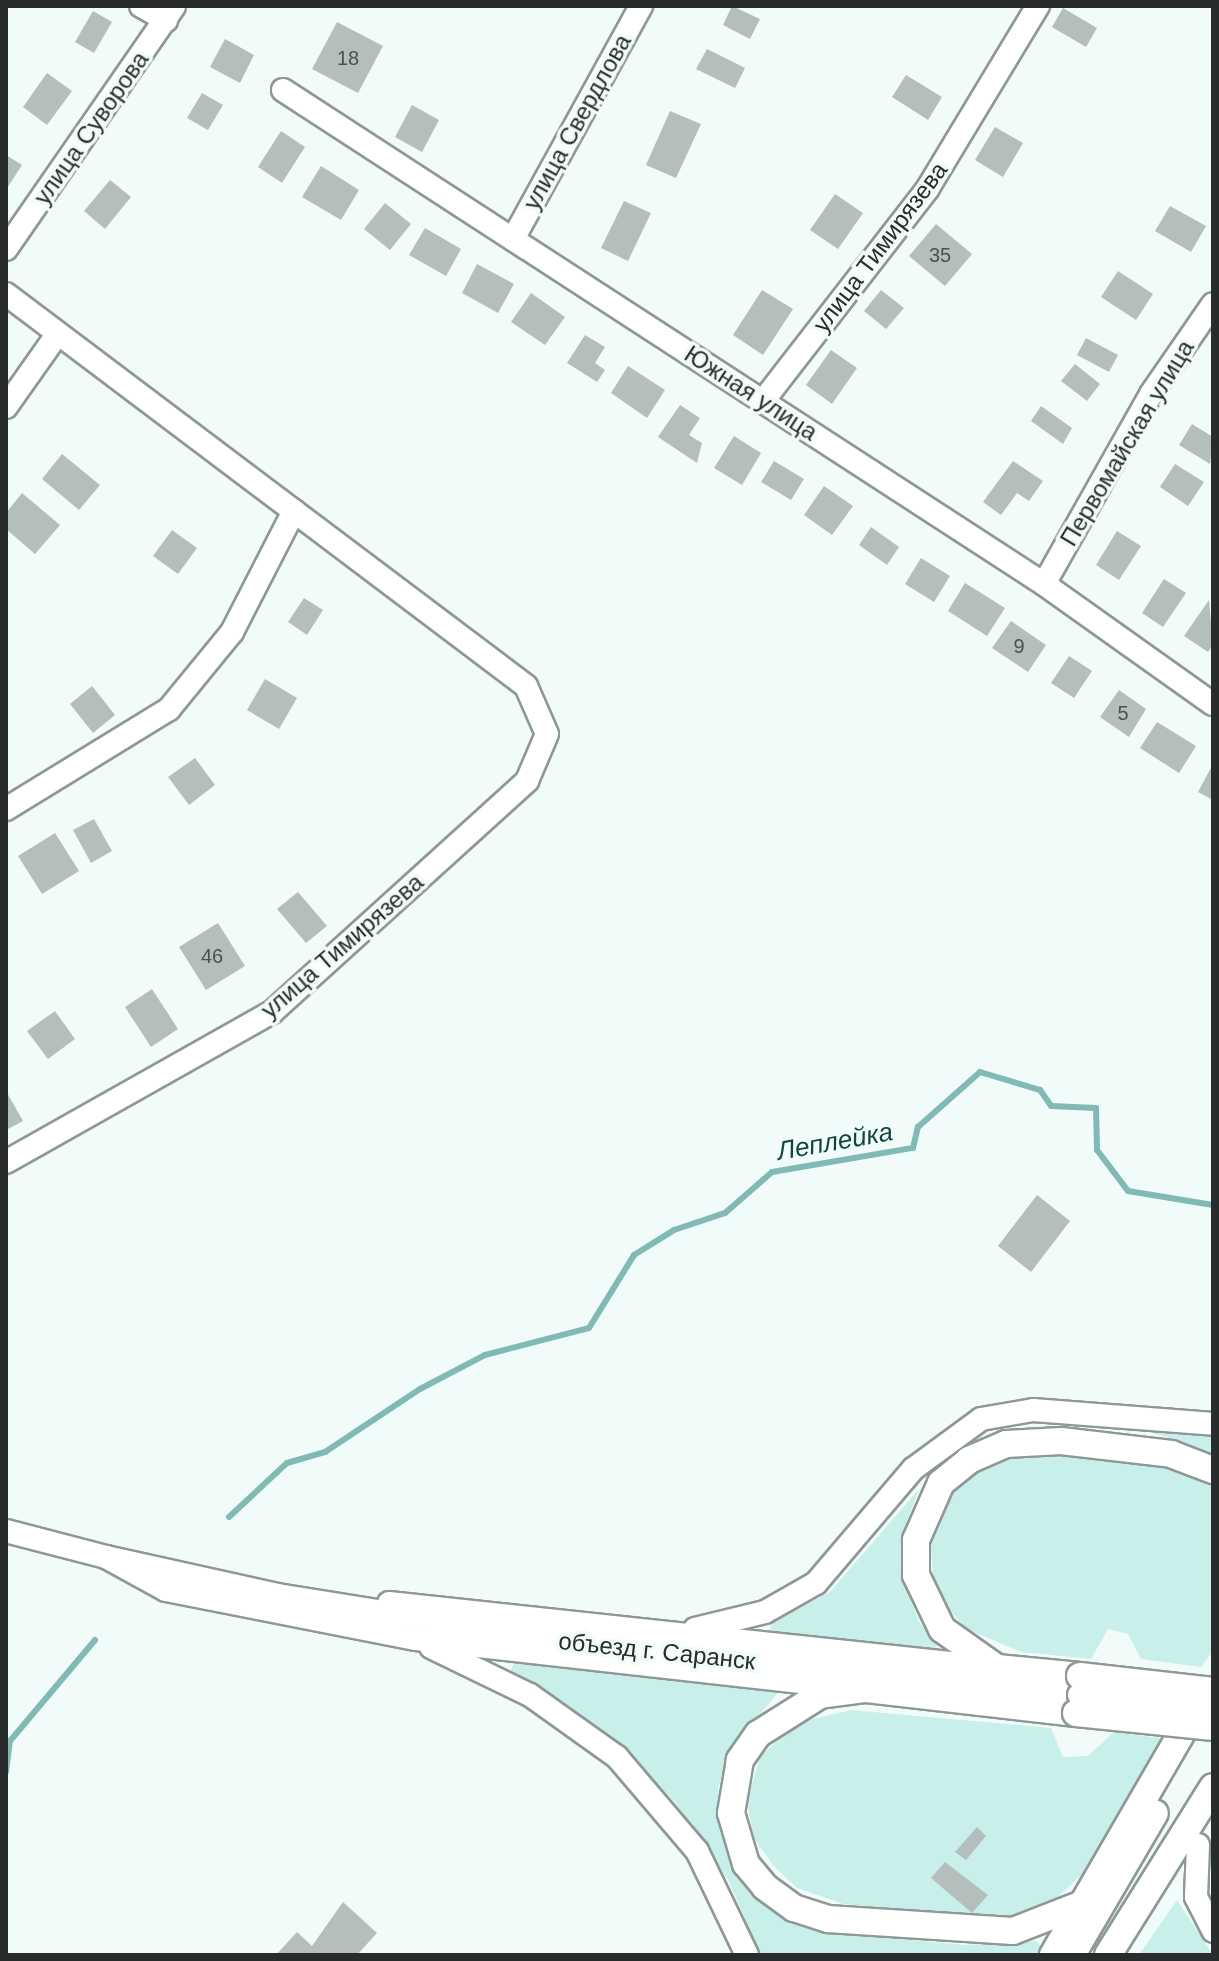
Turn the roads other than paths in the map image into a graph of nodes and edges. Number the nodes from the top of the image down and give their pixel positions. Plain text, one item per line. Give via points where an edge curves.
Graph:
1 (141, 6) edge
2 (641, 6) edge
3 (1038, 6) edge
4 (170, 13) edge
5 (283, 90) dead end
6 (513, 239) junction
7 (6, 249) edge
8 (6, 294) edge
9 (1213, 304) edge
10 (56, 336) junction
11 (763, 401) junction
12 (6, 407) edge
13 (294, 511) junction
14 (1044, 584) junction
15 (1213, 704) edge
16 (6, 809) edge
17 (6, 1162) edge
18 (1213, 1424) edge
19 (1213, 1470) edge
20 (6, 1531) edge
21 (106, 1557) junction
22 (295, 1598) junction
23 (666, 1634) junction
24 (416, 1639) junction
25 (997, 1668) junction
26 (1213, 1679) edge
27 (864, 1689) junction
28 (1213, 1691) edge
29 (1079, 1695) junction
30 (1213, 1711) edge
31 (1213, 1727) edge
32 (1213, 1787) edge
33 (1213, 1821) edge
34 (1198, 1845) junction
35 (1080, 1905) junction
36 (1213, 1931) edge
37 (747, 1955) edge
38 (1053, 1955) edge
39 (1072, 1955) edge
40 (1108, 1955) edge
41 (1126, 1955) edge

1 - 4 street
2 - 6 street, улица Свердлова
3 - 11 street, улица Тимирязева via 928,188
4 - 7 street, улица Суворова
5 - 6 street, Южная улица
6 - 11 street, Южная улица
8 - 10 street
9 - 14 street, Первомайская улица via 1151,394
10 - 12 street
10 - 13 street
11 - 14 street, Южная улица
13 - 16 street via 232,632 169,709
13 - 17 street, улица Тимирязева via 526,686 547,734 527,781 272,1012
14 - 15 street, Южная улица
18 - 23 street via 1033,1410 981,1419 933,1450 838,1564 795,1598 727,1625
19 - 25 main road via 1171,1454 1061,1441 1006,1444 941,1483 916,1540 916,1575 942,1629
20 - 21 street
21 - 22 street, объезд г. Саранск
21 - 24 street via 166,1590
22 - 23 street
22 - 29 street, объезд г. Саранск via 598,1646
23 - 25 street
24 - 27 street
24 - 37 street via 530,1695 617,1757 697,1851
25 - 29 main road
26 - 35 main road
27 - 29 main road
27 - 35 main road via 787,1709 740,1760 735,1838 765,1887 794,1908 828,1919 976,1932 1039,1926
28 - 29 main road, bridge
29 - 30 street, объезд г. Саранск, bridge
29 - 31 main road, bridge
30 - 39 main road
32 - 40 main road
33 - 34 main road
34 - 36 street via 1196,1897
34 - 41 main road
35 - 38 main road

